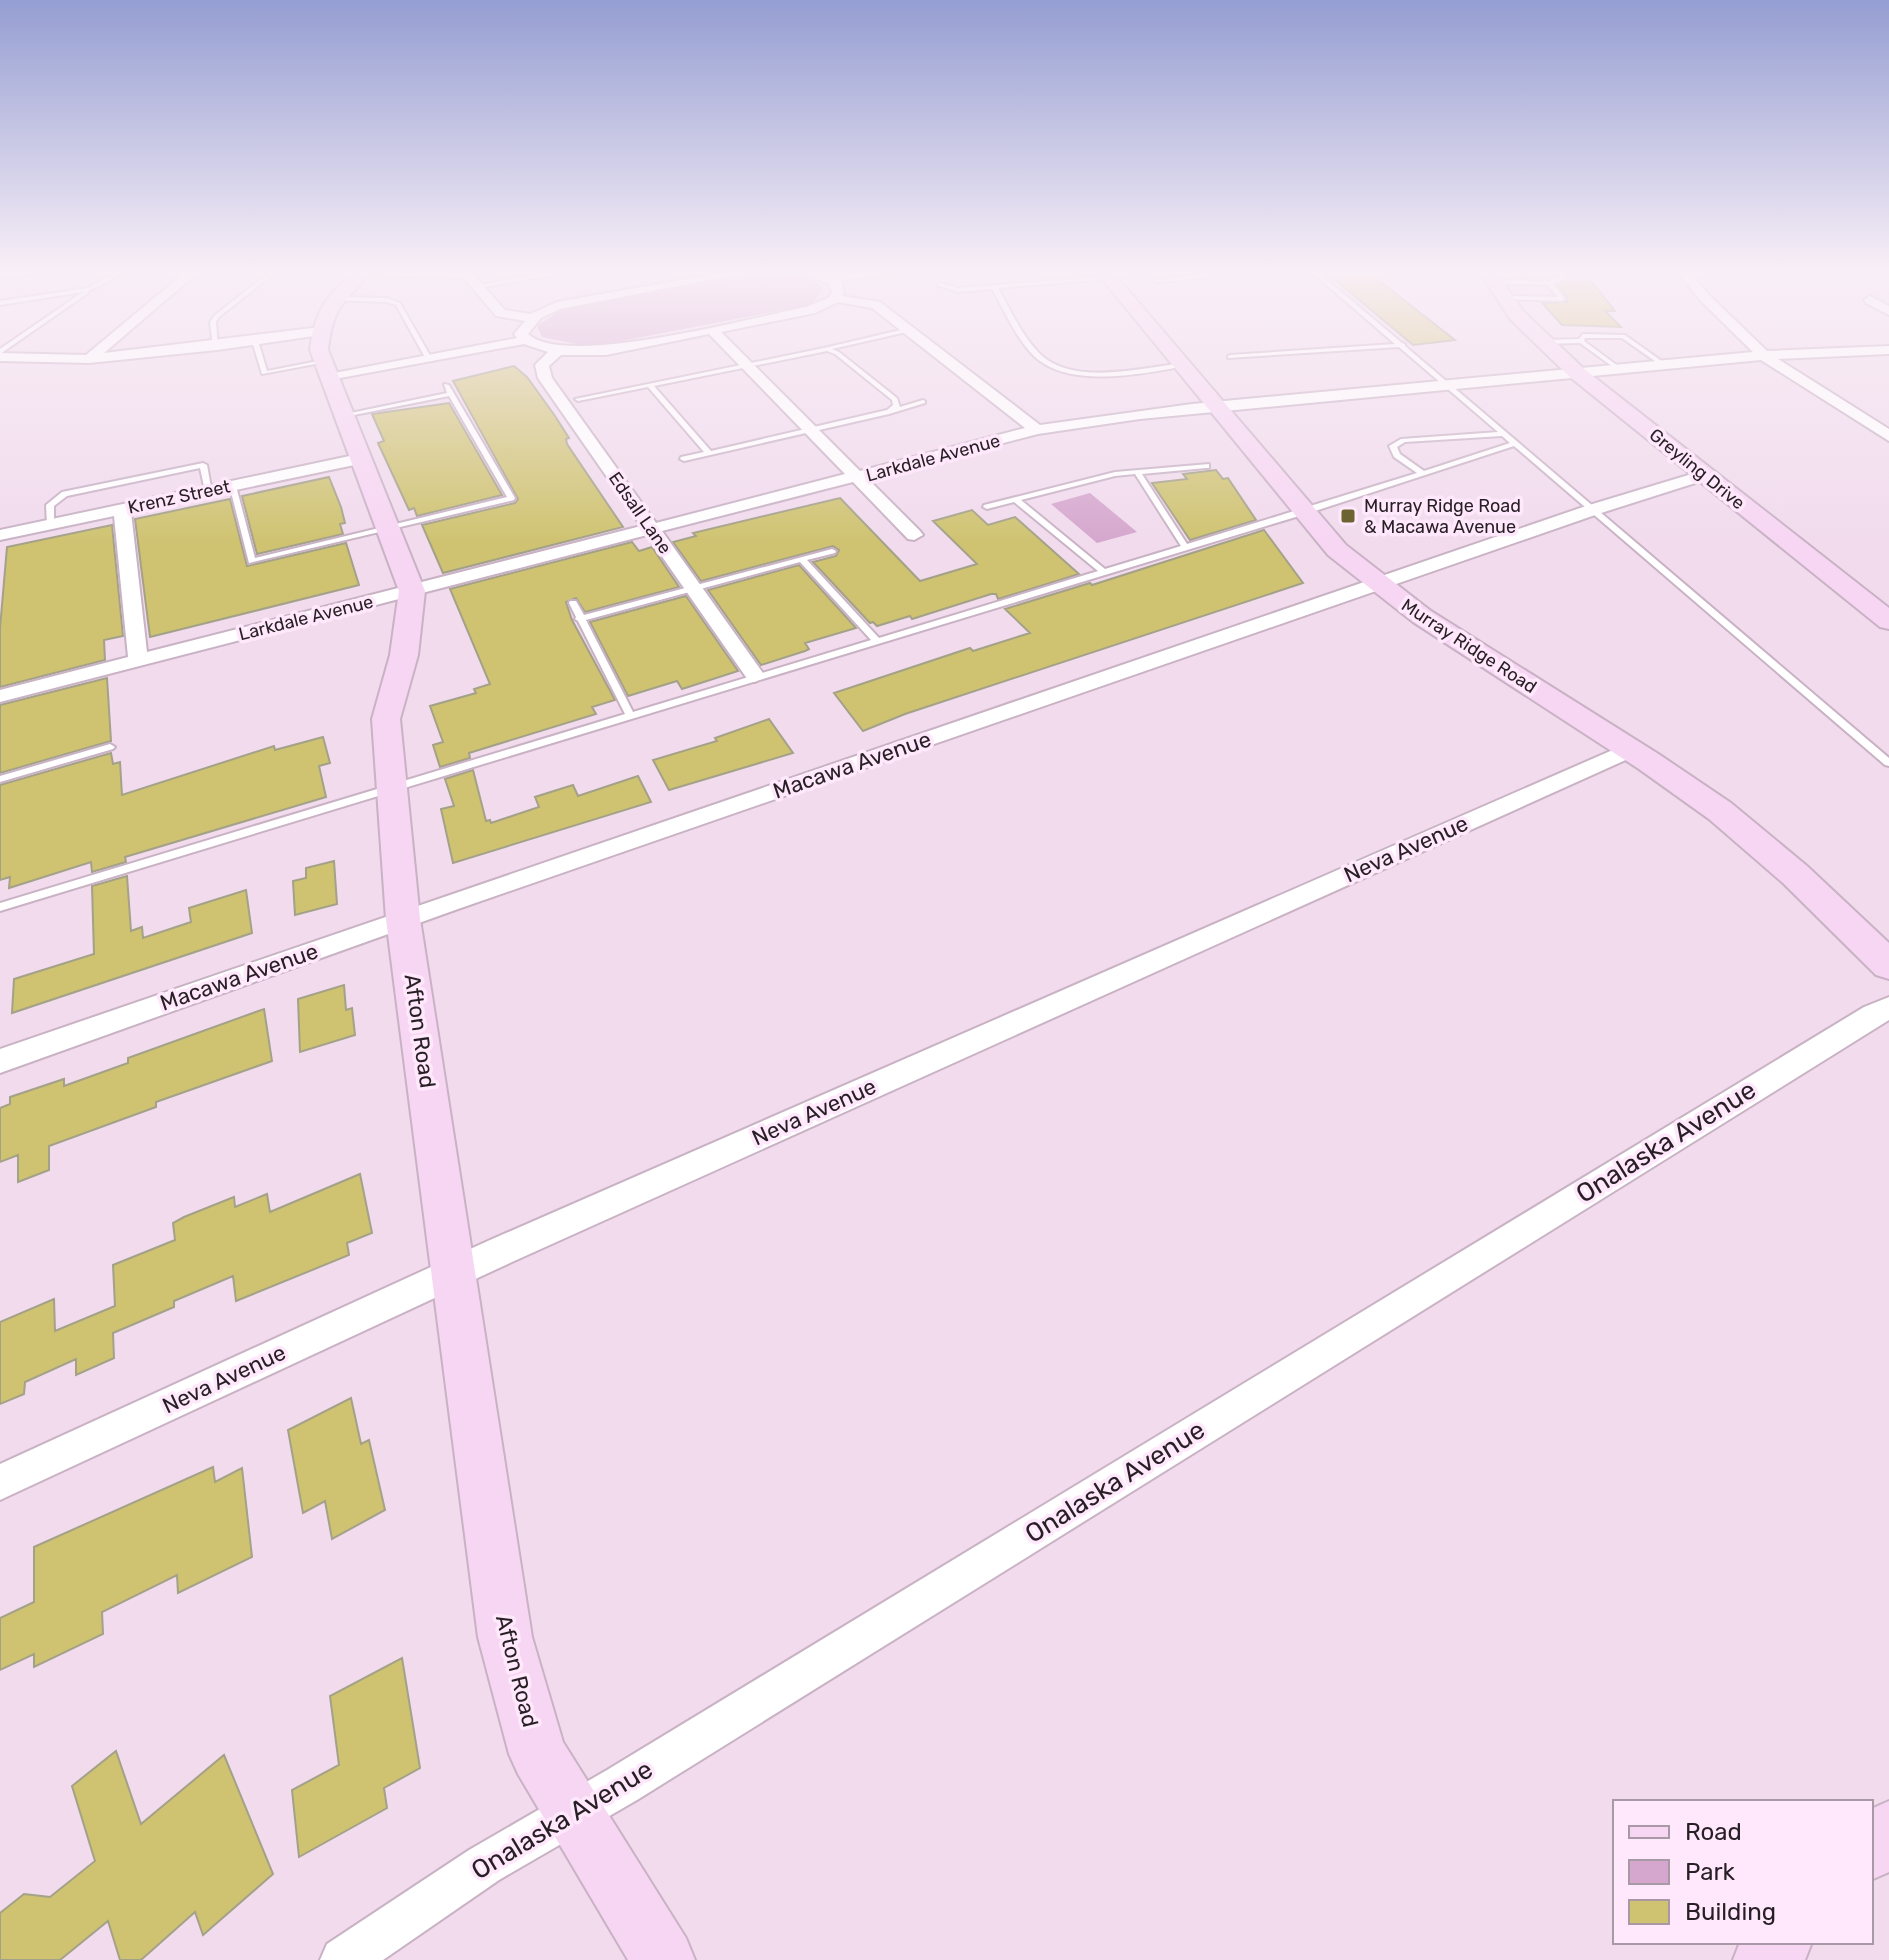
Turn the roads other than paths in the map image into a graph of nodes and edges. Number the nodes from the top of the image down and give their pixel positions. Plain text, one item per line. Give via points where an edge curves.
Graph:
1 (260, 360) edge
2 (290, 360) edge
3 (331, 360) edge
4 (547, 360) edge
5 (743, 360) edge
6 (770, 360) edge
7 (846, 360) edge
8 (948, 360) edge
9 (1045, 360) edge
10 (1179, 360) edge
11 (1421, 360) edge
12 (1563, 360) edge
13 (1607, 360) edge
14 (1658, 360) edge
15 (1709, 360) edge
16 (1772, 360) edge
17 (748, 365) junction
18 (1183, 365) junction
19 (1664, 365) junction
20 (1620, 370) junction
21 (1577, 373) junction
22 (446, 385) dead end
23 (650, 385) junction
24 (1451, 386) junction
25 (451, 394) junction
26 (578, 399) dead end
27 (923, 402) dead end
28 (1218, 408) junction
29 (889, 412) junction
30 (344, 415) junction
31 (811, 429) junction
32 (1037, 430) junction
33 (1504, 434) junction
34 (1889, 436) edge
35 (1514, 444) junction
36 (709, 453) junction
37 (359, 459) junction
38 (684, 459) dead end
39 (1206, 466) dead end
40 (1137, 472) junction
41 (1422, 473) junction
42 (1705, 475) junction
43 (859, 477) junction
44 (232, 486) junction
45 (209, 491) junction
46 (1015, 499) junction
47 (987, 507) dead end
48 (122, 509) junction
49 (1592, 510) junction
50 (1306, 511) junction
51 (51, 524) junction
52 (387, 528) junction
53 (653, 530) junction
54 (0, 535) edge
55 (914, 535) dead end
56 (1185, 547) junction
57 (832, 551) dead end
58 (802, 559) junction
59 (1104, 572) junction
60 (1377, 585) junction
61 (694, 588) junction
62 (412, 591) junction
63 (573, 603) dead end
64 (579, 619) junction
65 (1889, 621) edge
66 (876, 640) junction
67 (138, 661) junction
68 (755, 676) junction
69 (0, 696) edge
70 (630, 715) junction
71 (110, 747) dead end
72 (1631, 749) junction
73 (1889, 763) edge
74 (0, 779) edge
75 (393, 787) junction
76 (0, 907) edge
77 (403, 919) junction
78 (1889, 965) edge
79 (1889, 1008) edge
80 (0, 1061) edge
81 (456, 1273) junction
82 (0, 1482) edge
83 (572, 1814) junction
84 (1889, 1831) edge
85 (1873, 1848) edge
86 (1779, 1944) edge
87 (343, 1960) edge
88 (664, 1960) edge
89 (1764, 1960) edge

1 - 2 lane via 264,373
3 - 30 street, Afton Road
4 - 53 street, Edsall Lane via 541,371
5 - 17 street
6 - 17 lane
7 - 29 lane via 895,399 897,406
8 - 32 street
9 - 18 lane via 1078,375
10 - 18 street, Murray Ridge Road
11 - 24 lane
12 - 21 street, Greyling Drive
13 - 20 lane
14 - 19 lane
15 - 19 street, Larkdale Avenue
16 - 34 street
17 - 23 lane
17 - 31 street
18 - 28 street, Murray Ridge Road
19 - 20 street, Larkdale Avenue
20 - 21 street, Larkdale Avenue
21 - 24 street, Larkdale Avenue
21 - 42 street, Greyling Drive
22 - 25 lane
23 - 26 lane
23 - 36 lane
24 - 28 street, Larkdale Avenue
24 - 33 lane
25 - 30 lane
25 - 52 lane via 511,498
27 - 29 lane
28 - 32 street, Larkdale Avenue
28 - 50 street, Murray Ridge Road
29 - 31 lane
30 - 37 street, Afton Road
31 - 36 lane
31 - 43 street
32 - 43 street, Larkdale Avenue
33 - 35 lane
33 - 41 lane via 1403,440 1393,446
35 - 41 lane
35 - 49 lane
36 - 38 lane
37 - 44 street, Krenz Street
37 - 52 street, Afton Road
39 - 40 lane
40 - 46 lane
40 - 56 lane
41 - 50 lane
42 - 49 street, Macawa Avenue
42 - 65 street, Greyling Drive
43 - 53 street, Larkdale Avenue
43 - 55 street
44 - 45 street, Krenz Street
44 - 52 lane via 252,561
45 - 48 street, Krenz Street
45 - 51 lane via 203,465 65,494 50,505
46 - 47 lane
46 - 59 lane
48 - 51 street, Krenz Street
48 - 67 street
49 - 60 street, Macawa Avenue
49 - 73 lane
50 - 56 lane
50 - 60 street, Murray Ridge Road via 1337,550
51 - 54 street, Krenz Street
52 - 62 street, Afton Road
53 - 61 street, Edsall Lane
53 - 62 street, Larkdale Avenue
56 - 59 lane
57 - 58 lane
58 - 61 lane
58 - 66 lane
59 - 66 lane
60 - 72 street, Murray Ridge Road
60 - 77 street, Macawa Avenue
61 - 64 lane
61 - 68 street, Edsall Lane
62 - 67 street, Larkdale Avenue
62 - 75 street, Afton Road via 404,655 386,719
63 - 64 lane
64 - 70 lane
66 - 68 lane
67 - 69 street, Larkdale Avenue
68 - 70 lane
70 - 75 lane
71 - 74 lane
72 - 78 street, Murray Ridge Road via 1721,812
72 - 81 street, Neva Avenue
75 - 76 lane
75 - 77 street, Afton Road
77 - 80 street, Macawa Avenue
77 - 81 street, Afton Road
79 - 83 street, Onalaska Avenue
81 - 82 street, Neva Avenue
81 - 83 street, Afton Road via 505,1637 538,1754
83 - 87 street, Onalaska Avenue via 484,1865
83 - 88 street, Afton Road
84 - 85 street
86 - 89 street

